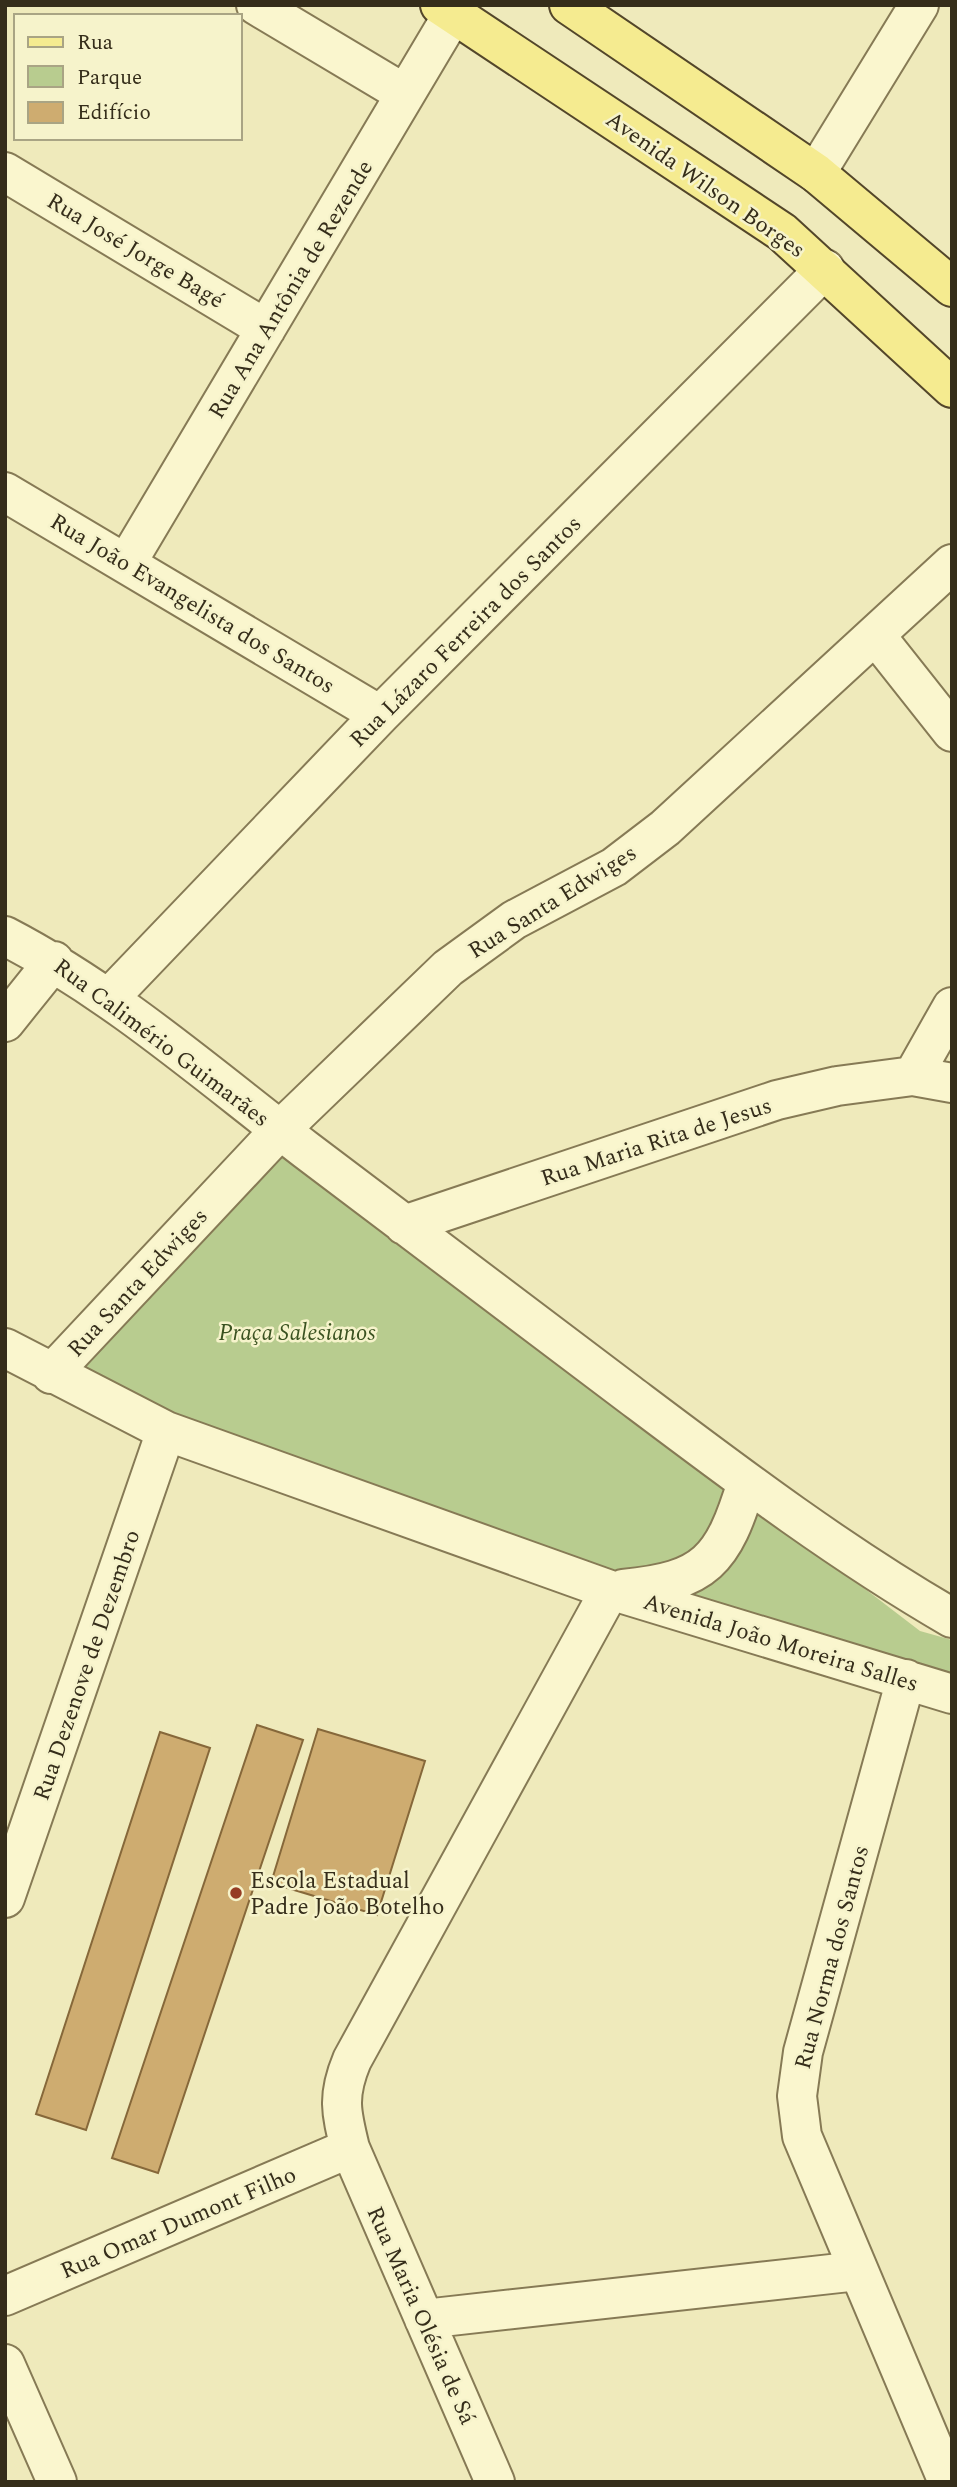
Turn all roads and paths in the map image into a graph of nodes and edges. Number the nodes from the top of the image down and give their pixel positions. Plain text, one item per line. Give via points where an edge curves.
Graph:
1 (256, 5) edge
2 (569, 5) edge
3 (919, 5) edge
4 (446, 10) edge
5 (405, 94) junction
6 (5, 172) edge
7 (816, 173) junction
8 (825, 269) junction
9 (952, 287) edge
10 (267, 329) junction
11 (952, 388) edge
12 (5, 492) edge
13 (127, 564) junction
14 (952, 564) edge
15 (876, 636) junction
16 (380, 715) junction
17 (952, 733) edge
18 (5, 936) edge
19 (54, 961) junction
20 (109, 998) junction
21 (952, 1007) edge
22 (5, 1023) edge
23 (913, 1076) junction
24 (952, 1083) edge
25 (280, 1130) junction
26 (404, 1225) junction
27 (5, 1348) edge
28 (51, 1374) junction
29 (166, 1431) junction
30 (747, 1482) junction
31 (610, 1590) junction
32 (952, 1618) edge
33 (906, 1679) junction
34 (952, 1694) edge
35 (5, 1898) edge
36 (350, 2148) junction
37 (858, 2271) junction
38 (5, 2296) edge
39 (424, 2319) junction
40 (5, 2364) edge
41 (57, 2482) edge
42 (495, 2482) edge
43 (948, 2482) edge

1 - 5 street
2 - 7 main road
3 - 7 street
4 - 5 street, Rua Ana Antônia de Rezende
4 - 8 main road, Avenida Wilson Borges via 782,232
5 - 10 street, Rua Ana Antônia de Rezende
6 - 10 street, Rua José Jorge Bagé
7 - 9 main road
8 - 11 main road, Avenida Wilson Borges
8 - 16 street, Rua Lázaro Ferreira dos Santos
10 - 13 street, Rua Ana Antônia de Rezende
12 - 13 street, Rua João Evangelista dos Santos
13 - 16 street, Rua João Evangelista dos Santos
14 - 15 street, Rua Santa Edwiges
15 - 17 street
15 - 25 street, Rua Santa Edwiges via 665,828 614,867 514,920 449,968
16 - 20 street, Rua Lázaro Ferreira dos Santos
18 - 19 street, Rua Calimério Guimarães
19 - 20 street, Rua Calimério Guimarães
19 - 22 street
20 - 25 street, Rua Calimério Guimarães
21 - 23 street
23 - 24 street, Rua Maria Rita de Jesus
23 - 26 street, Rua Maria Rita de Jesus via 777,1100
25 - 26 street
25 - 28 street, Rua Santa Edwiges
26 - 30 street
27 - 28 street
28 - 29 street
29 - 31 street
29 - 35 street, Rua Dezenove de Dezembro
30 - 31 street via 733,1526 717,1553 694,1574 665,1585
30 - 32 street
31 - 33 street, Avenida João Moreira Salles
31 - 36 street, Rua Maria Olésia de Sá via 352,2060 342,2084 340,2108
33 - 34 street, Avenida João Moreira Salles
33 - 37 street, Rua Norma dos Santos via 803,2052 797,2096 802,2136
36 - 38 street, Rua Omar Dumont Filho
36 - 39 street, Rua Maria Olésia de Sá
37 - 39 street
37 - 43 street, Rua Norma dos Santos
39 - 42 street, Rua Maria Olésia de Sá
40 - 41 street

